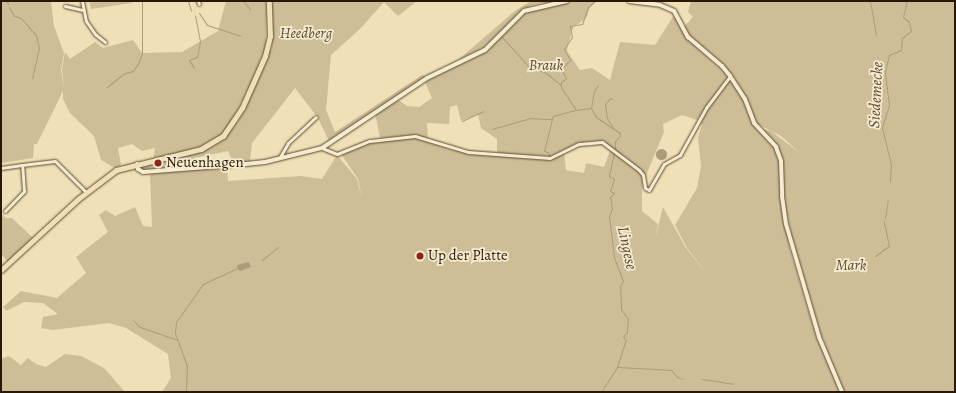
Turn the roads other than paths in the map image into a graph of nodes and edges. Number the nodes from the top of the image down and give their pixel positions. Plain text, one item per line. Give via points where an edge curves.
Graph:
1 (82, 1) edge
2 (269, 1) edge
3 (567, 1) edge
4 (629, 1) edge
5 (645, 2) edge
6 (653, 2) edge
7 (66, 6) dead end
8 (83, 10) junction
9 (105, 42) dead end
10 (730, 76) junction
11 (316, 117) dead end
12 (322, 148) junction
13 (280, 157) junction
14 (136, 164) junction
15 (22, 165) junction
16 (2, 167) edge
17 (86, 192) junction
18 (5, 211) dead end
19 (1, 270) edge
20 (842, 392) edge

1 - 8 street
2 - 14 main road via 270,36 265,56 248,97 227,132 206,147
3 - 12 street via 524,11 485,50 427,78
4 - 5 street
5 - 6 street
6 - 10 street via 674,11 688,37
7 - 8 street
8 - 9 street via 92,30
10 - 12 street via 706,108 680,155 664,164 649,190 645,188 643,175 639,170 602,142 579,144 550,158 468,152 416,136 370,141 337,154
10 - 20 street via 745,99 754,123 773,141 779,154 786,224 820,338
11 - 13 street via 288,143
12 - 13 street
13 - 14 street via 265,162 143,172
14 - 17 main road via 116,170
15 - 16 street
15 - 17 street via 56,161
15 - 18 street via 24,191
17 - 19 main road

